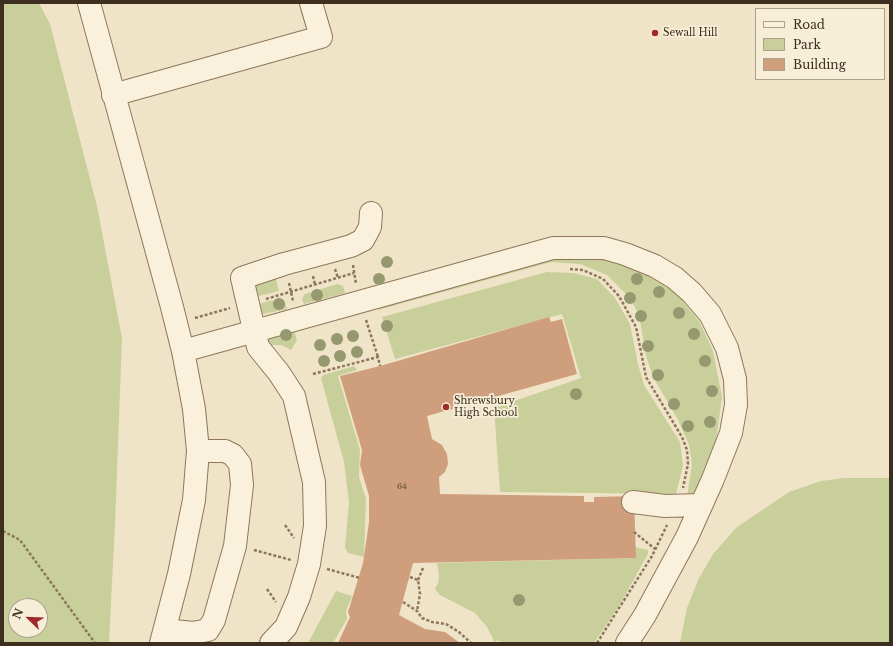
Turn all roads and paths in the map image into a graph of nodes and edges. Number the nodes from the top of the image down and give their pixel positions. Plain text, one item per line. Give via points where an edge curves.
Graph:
1 (89, 3) edge
2 (311, 3) edge
3 (113, 94) junction
4 (371, 213) dead end
5 (349, 246) junction
6 (568, 269) dead end
7 (354, 273) junction
8 (357, 290) dead end
9 (264, 300) dead end
10 (235, 307) dead end
11 (371, 316) dead end
12 (176, 323) junction
13 (253, 331) junction
14 (183, 351) junction
15 (378, 357) junction
16 (380, 366) dead end
17 (313, 374) dead end
18 (198, 451) junction
19 (683, 489) dead end
20 (633, 502) dead end
21 (700, 506) junction
22 (669, 520) dead end
23 (285, 526) dead end
24 (3, 531) edge
25 (634, 532) dead end
26 (297, 540) dead end
27 (655, 549) junction
28 (676, 558) junction
29 (423, 568) dead end
30 (410, 577) dead end
31 (418, 580) junction
32 (267, 589) dead end
33 (403, 602) dead end
34 (276, 603) dead end
35 (417, 611) junction
36 (163, 636) edge
37 (95, 643) edge
38 (271, 643) edge
39 (472, 643) edge
40 (597, 643) edge
41 (627, 643) edge

1 - 3 street
2 - 3 street via 321,37
3 - 12 street
4 - 5 street via 370,227 363,240
5 - 7 path
5 - 13 street via 242,278
6 - 19 path via 583,270 603,279 619,296 636,327 646,377 682,437 687,450 688,464
7 - 8 path
7 - 9 path
10 - 12 path
11 - 15 path via 365,318
12 - 14 street
13 - 14 street
13 - 21 street via 553,248 604,248 625,254 655,266 675,278 692,293 710,314 727,348 735,379 736,405 731,433
13 - 38 street via 258,347 294,396 314,482 316,526 309,564 286,628
14 - 18 street via 194,409
15 - 16 path
15 - 17 path
18 - 36 street via 188,533
18 - 36 street via 225,451 233,455 240,464 242,485 235,546 214,620 208,630
20 - 21 street via 665,506
21 - 28 street
22 - 27 path
23 - 26 path
24 - 37 path via 20,540
25 - 27 path
27 - 28 path
27 - 40 path
28 - 41 street via 645,616
29 - 31 path
30 - 31 path
31 - 35 path via 420,594
32 - 34 path
33 - 35 path
35 - 39 path via 422,618 446,624

